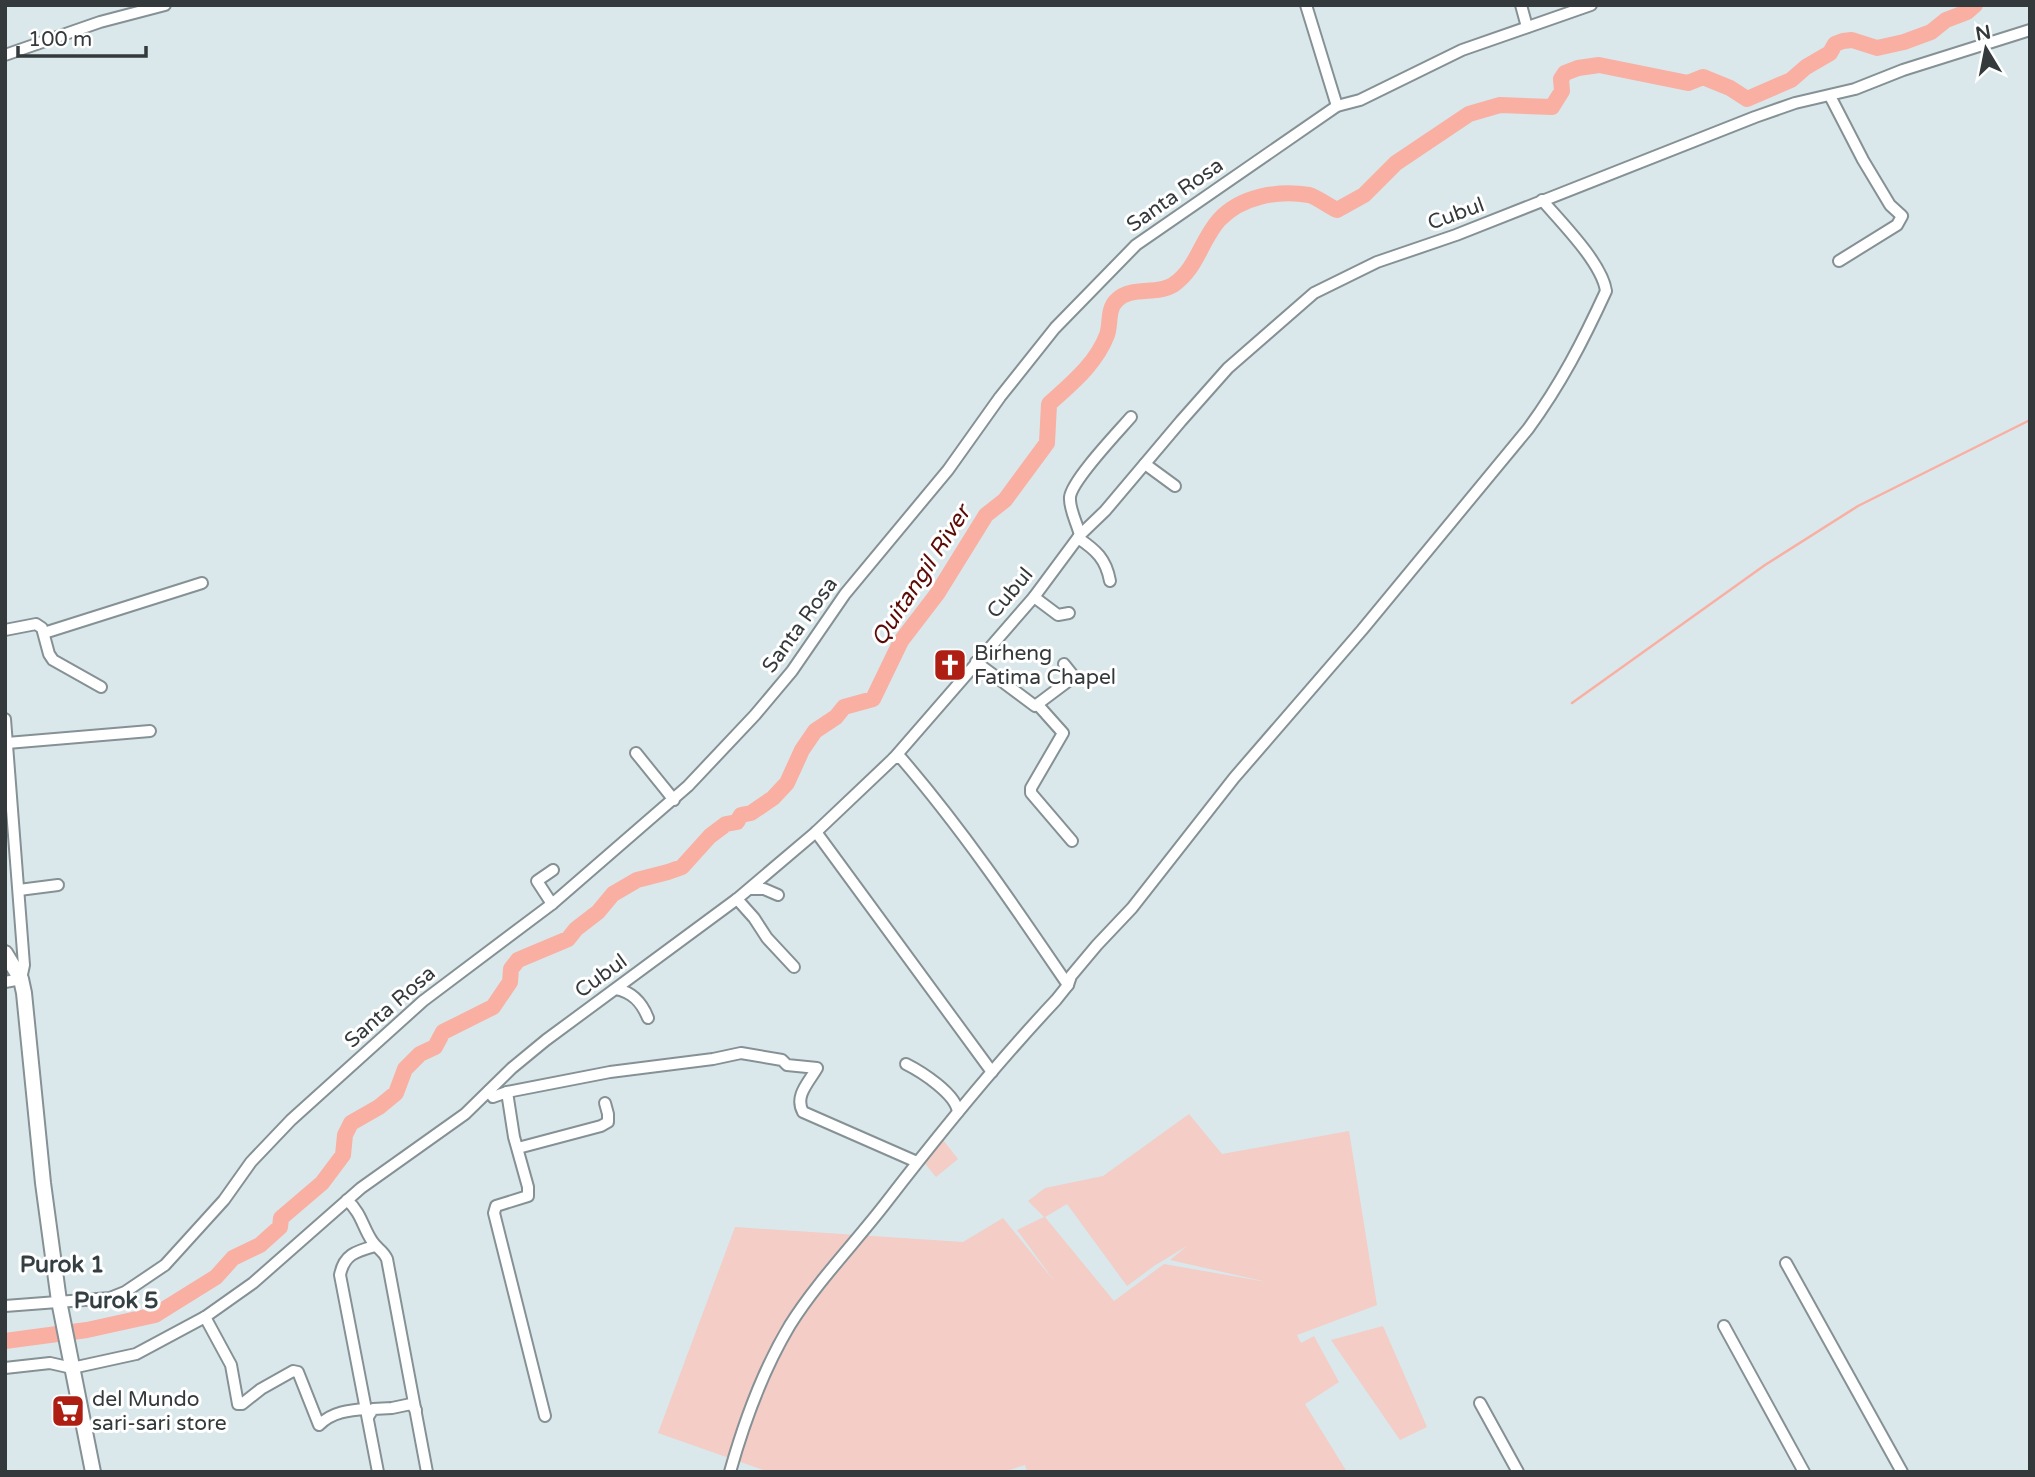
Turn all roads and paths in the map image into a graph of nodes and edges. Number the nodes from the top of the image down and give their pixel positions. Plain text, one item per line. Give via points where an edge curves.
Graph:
1 (165, 5) edge
2 (1306, 5) edge
3 (1521, 5) edge
4 (1591, 5) edge
5 (1527, 27) junction
6 (2030, 30) edge
7 (5, 55) edge
8 (1829, 96) junction
9 (1337, 106) junction
10 (1542, 200) junction
11 (1839, 261) dead end
12 (1131, 417) dead end
13 (1145, 464) junction
14 (1175, 486) dead end
15 (1079, 536) junction
16 (1110, 581) dead end
17 (202, 583) dead end
18 (1034, 597) junction
19 (1069, 612) dead end
20 (5, 630) edge
21 (44, 633) junction
22 (976, 662) junction
23 (1063, 664) dead end
24 (101, 687) dead end
25 (1038, 705) junction
26 (5, 719) edge
27 (150, 731) dead end
28 (7, 743) junction
29 (636, 753) dead end
30 (894, 758) junction
31 (674, 800) junction
32 (816, 832) junction
33 (1072, 841) dead end
34 (553, 870) dead end
35 (58, 885) dead end
36 (750, 888) junction
37 (19, 890) junction
38 (778, 895) dead end
39 (737, 899) junction
40 (552, 904) junction
41 (5, 953) edge
42 (794, 967) dead end
43 (21, 979) junction
44 (5, 982) edge
45 (1068, 985) junction
46 (616, 989) junction
47 (648, 1018) dead end
48 (906, 1063) dead end
49 (992, 1072) junction
50 (489, 1091) junction
51 (507, 1092) junction
52 (605, 1103) dead end
53 (958, 1112) junction
54 (518, 1148) junction
55 (917, 1162) junction
56 (347, 1200) junction
57 (375, 1246) junction
58 (1786, 1263) dead end
59 (59, 1301) junction
60 (5, 1306) edge
61 (205, 1317) junction
62 (1724, 1326) dead end
63 (71, 1364) junction
64 (5, 1368) edge
65 (1480, 1404) dead end
66 (416, 1409) junction
67 (367, 1413) junction
68 (545, 1416) dead end
69 (93, 1472) edge
70 (378, 1472) edge
71 (428, 1472) edge
72 (730, 1472) edge
73 (1518, 1472) edge
74 (1804, 1472) edge
75 (1902, 1472) edge

1 - 7 street
2 - 9 street
3 - 5 street
4 - 5 street, Santa Rosa
5 - 9 street, Santa Rosa via 1462,50 1360,100
6 - 8 street, Cubul
8 - 10 street, Cubul via 1755,117
8 - 11 street via 1890,205 1902,216 1897,225
9 - 31 street, Santa Rosa via 1136,245 1055,328 948,470 845,594 792,671
10 - 13 street, Cubul via 1377,262 1314,293 1228,368
10 - 45 street via 1578,242 1604,280 1606,291 1553,395
12 - 15 street via 1072,490
13 - 14 street
13 - 15 street, Cubul
15 - 16 street via 1099,553
15 - 18 street, Cubul
17 - 21 street
18 - 19 street via 1058,615
18 - 22 street, Cubul
20 - 21 street via 36,624
21 - 24 street via 53,660
22 - 25 street
22 - 30 street, Cubul
23 - 25 street via 1071,679
25 - 33 street via 1063,733 1031,793
26 - 28 street
27 - 28 street
28 - 37 street
29 - 31 street
30 - 32 street, Cubul
30 - 45 street via 901,758 946,810
31 - 40 street, Santa Rosa
32 - 36 street, Cubul
32 - 49 street
34 - 40 street via 537,881
35 - 37 street
36 - 38 street
36 - 39 street, Cubul
37 - 43 street
39 - 42 street
39 - 46 street, Cubul
40 - 59 street, Santa Rosa via 423,1001 291,1120 165,1265 110,1298
41 - 43 main road
43 - 44 street
43 - 59 main road
45 - 49 street
46 - 47 street via 634,996
46 - 50 street, Cubul via 512,1068
48 - 53 street via 942,1088
49 - 53 street
50 - 51 street via 493,1097
50 - 56 street, Cubul via 465,1114
51 - 54 street
51 - 55 street via 741,1053 782,1060 787,1065 817,1068 799,1097 803,1112
52 - 54 street via 608,1122 601,1126
53 - 55 street
54 - 68 street via 528,1196 496,1206 494,1213
55 - 72 street via 790,1326 752,1406
56 - 57 street via 361,1216
56 - 61 street, Cubul via 253,1283
57 - 66 street via 384,1250 389,1267
57 - 67 street via 346,1258 341,1275
58 - 75 street
59 - 60 street, Santa Rosa
59 - 63 main road
61 - 63 street, Cubul via 136,1354
61 - 67 street via 231,1366 238,1404 293,1371 302,1379 318,1425 348,1410
62 - 74 street
63 - 64 street, Cubul
63 - 69 main road
65 - 73 street
66 - 67 street via 411,1404
66 - 71 street
67 - 70 street

